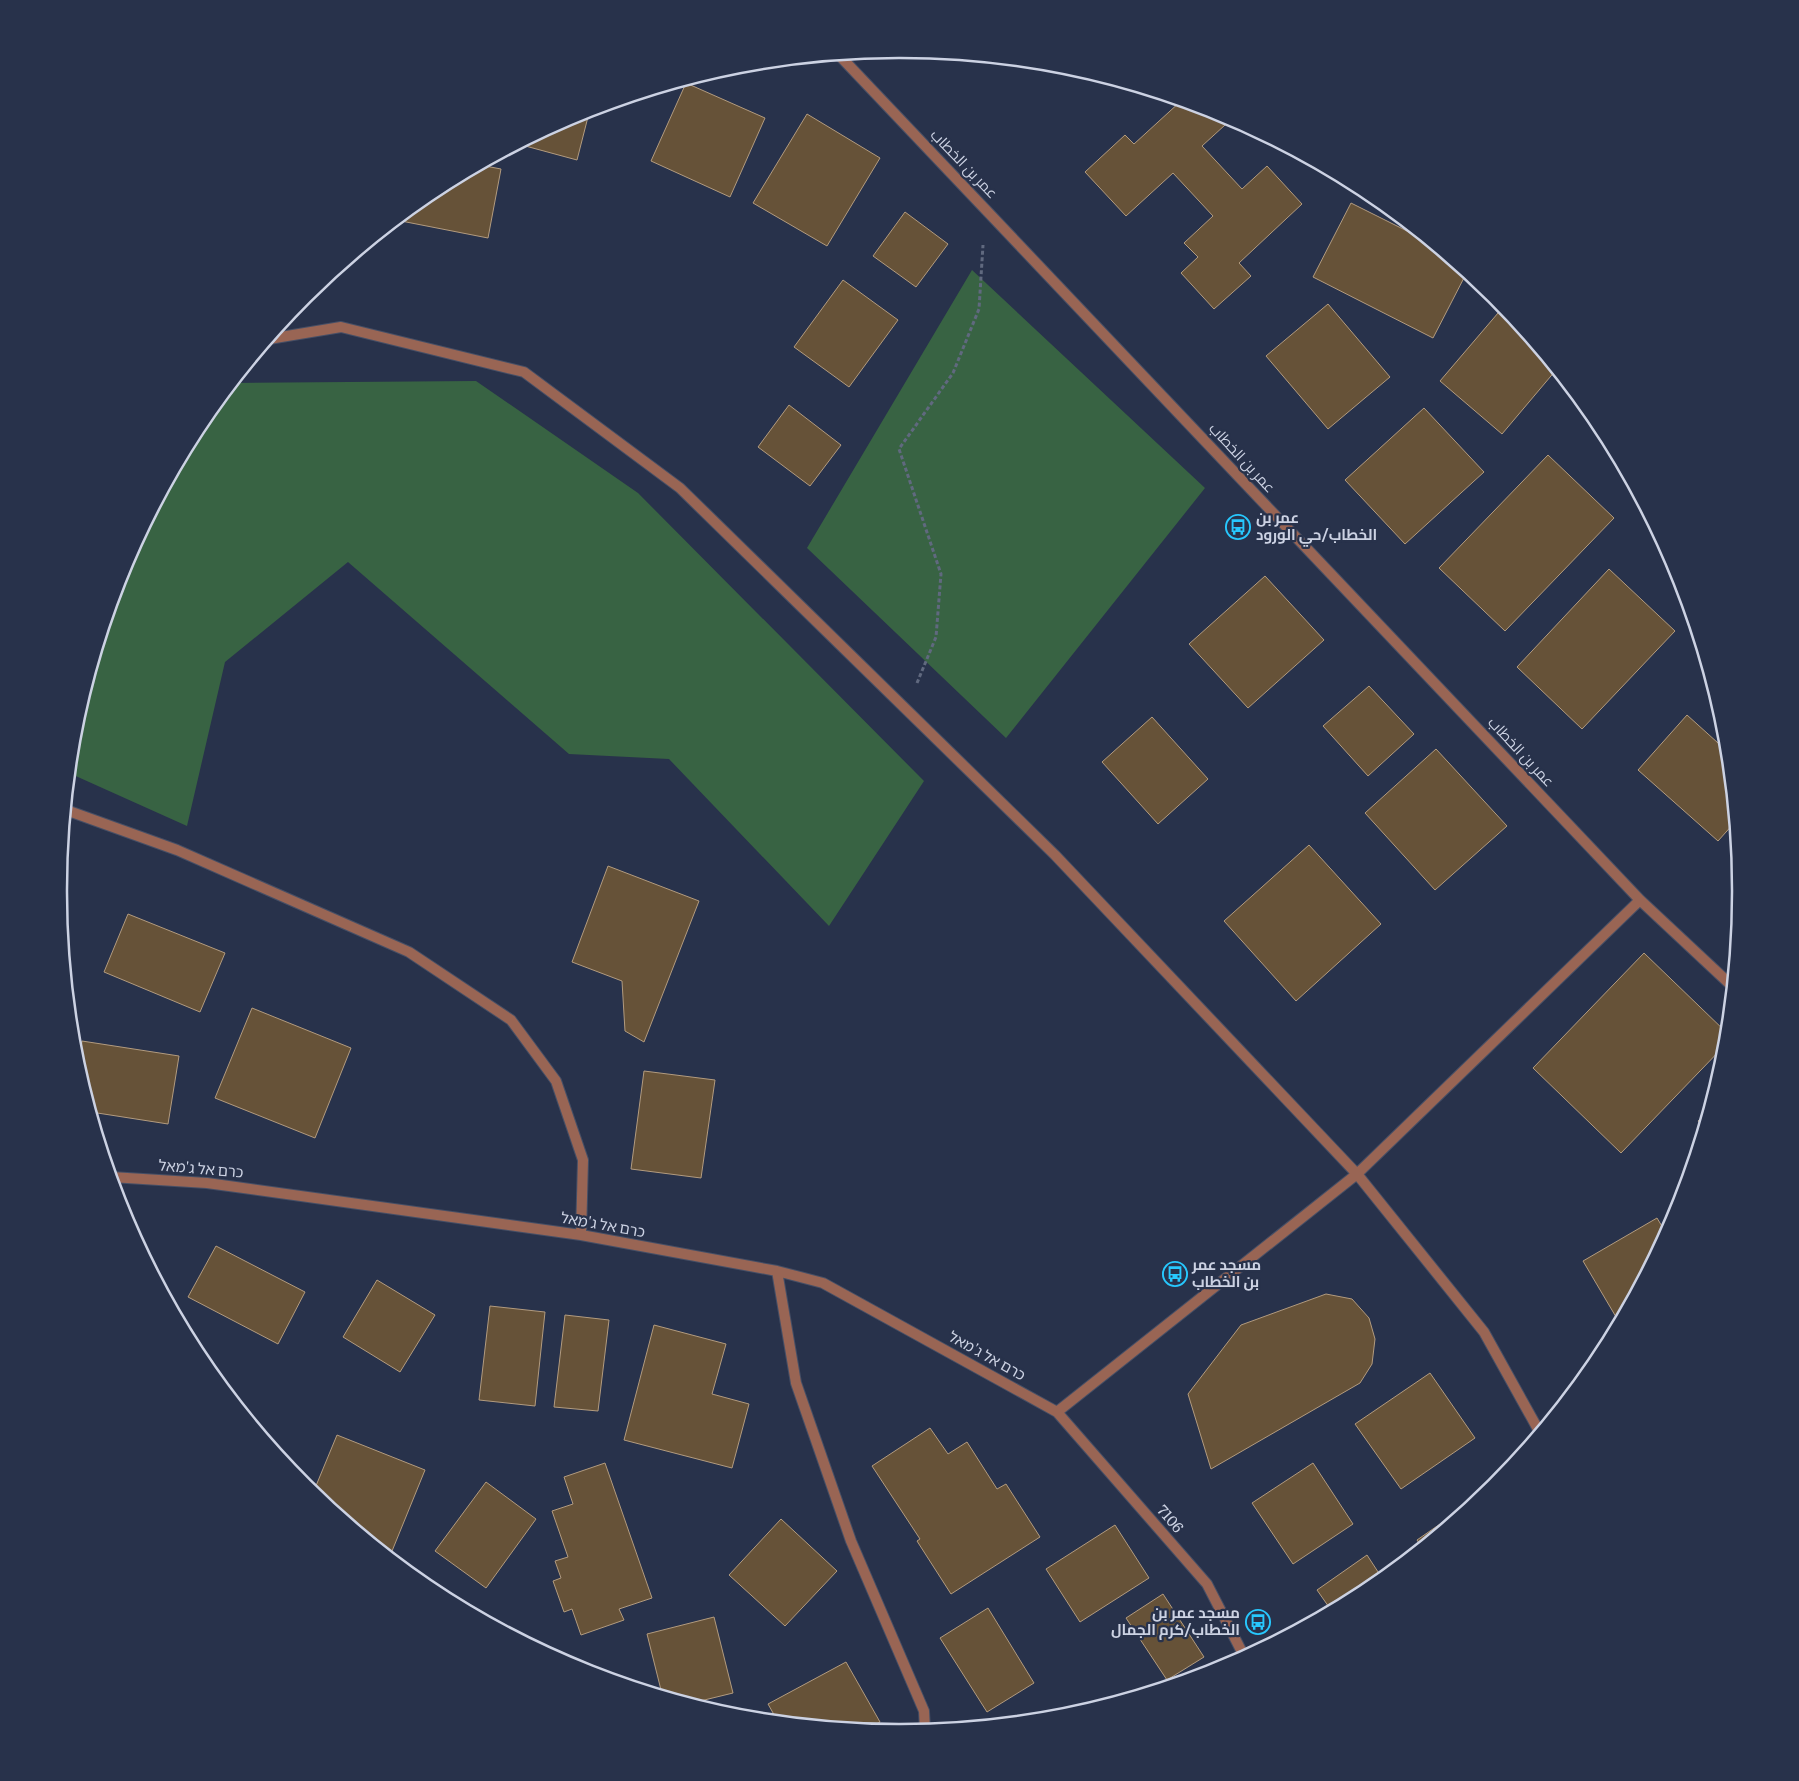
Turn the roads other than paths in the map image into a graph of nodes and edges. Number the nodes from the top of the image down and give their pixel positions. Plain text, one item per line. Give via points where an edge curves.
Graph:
1 (843, 59) edge
2 (276, 338) edge
3 (71, 812) edge
4 (1640, 900) junction
5 (1727, 981) edge
6 (1356, 1174) junction
7 (118, 1177) edge
8 (581, 1235) junction
9 (777, 1271) junction
10 (1057, 1412) junction
11 (1537, 1427) edge
12 (1241, 1650) edge
13 (925, 1723) edge

1 - 4 street, عمر بن الخطاب
2 - 6 street via 341,326 524,372 680,488 1055,855
3 - 8 street via 177,850 409,952 511,1020 556,1081 583,1160
4 - 5 street, عمر بن الخطاب
4 - 6 street
6 - 10 street
6 - 11 street via 1484,1332
7 - 8 street, כרם אל ג'מאל via 207,1182
8 - 9 street, כרם אל ג'מאל
9 - 10 street, כרם אל ג'מאל via 823,1283
9 - 13 street via 796,1383 851,1541 924,1711
10 - 12 street, 7106 via 1207,1584

